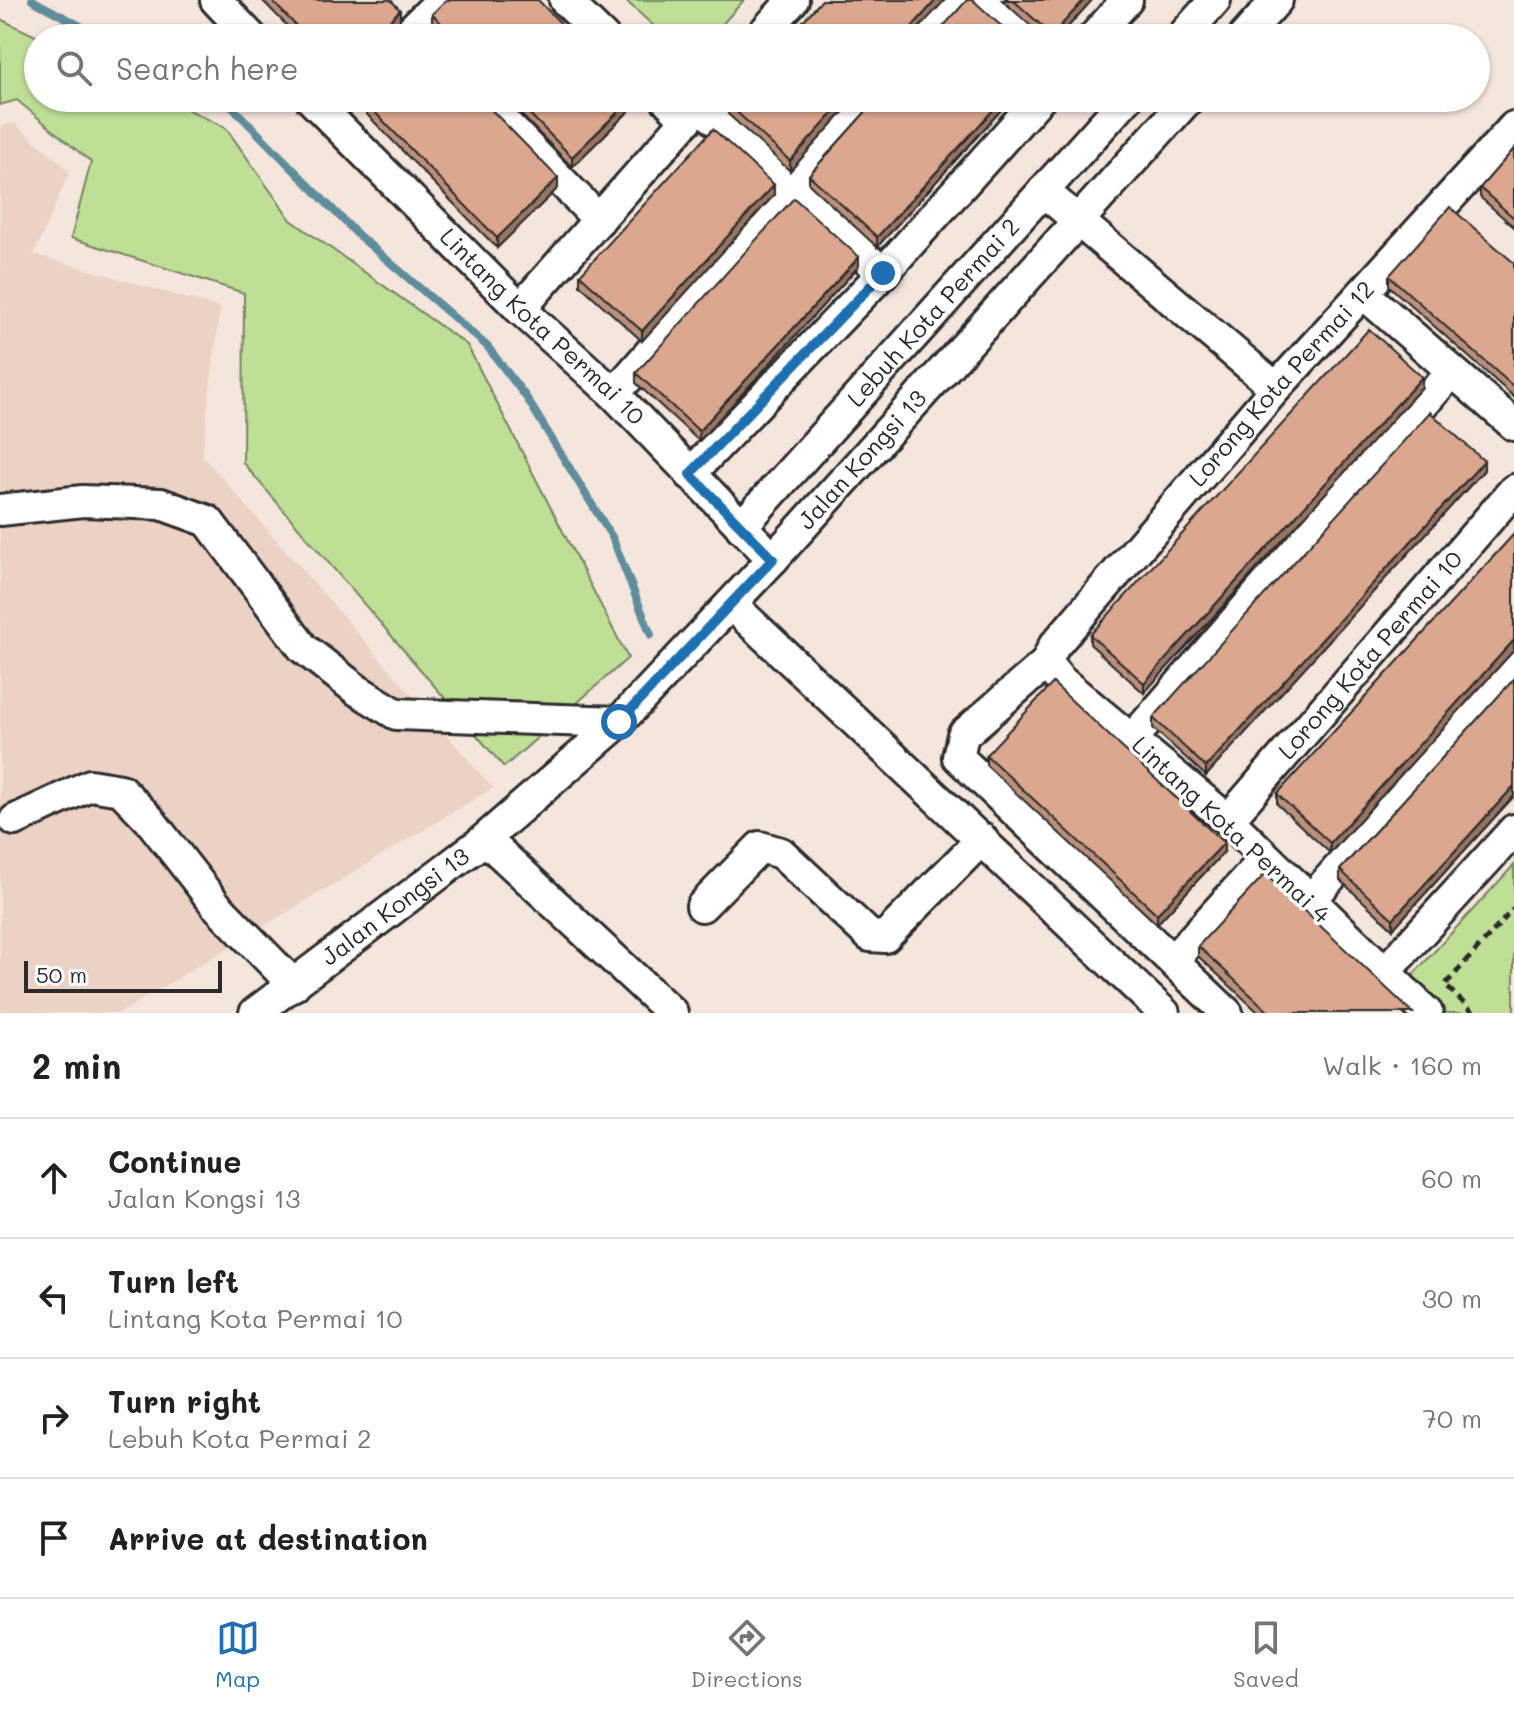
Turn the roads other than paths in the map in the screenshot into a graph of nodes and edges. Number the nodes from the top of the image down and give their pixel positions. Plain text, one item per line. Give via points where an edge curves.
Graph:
1 (216, 0) edge
2 (442, 0) edge
3 (565, 0) edge
4 (793, 0) edge
5 (958, 0) edge
6 (983, 0) edge
7 (1127, 0) edge
8 (1215, 0) edge
9 (1277, 0) edge
10 (239, 24) edge
11 (414, 24) edge
12 (590, 24) edge
13 (772, 24) edge
14 (937, 24) edge
15 (1011, 24) edge
16 (1106, 24) edge
17 (1194, 24) edge
18 (1256, 24) edge
19 (334, 112) edge
20 (495, 112) edge
21 (694, 112) edge
22 (703, 112) edge
23 (860, 112) edge
24 (1027, 112) edge
25 (1114, 112) edge
26 (1176, 112) edge
27 (1514, 127) edge
28 (791, 190) junction
29 (1043, 191) junction
30 (1444, 204) junction
31 (599, 220) junction
32 (1079, 220) junction
33 (1467, 224) edge
34 (883, 273) junction
35 (1363, 293) junction
36 (520, 309) junction
37 (1452, 371) junction
38 (1276, 388) junction
39 (614, 394) junction
40 (1514, 425) edge
41 (690, 474) junction
42 (1514, 490) edge
43 (0, 510) edge
44 (741, 527) junction
45 (773, 559) junction
46 (731, 604) junction
47 (1050, 655) junction
48 (1514, 668) edge
49 (619, 722) junction
50 (1133, 738) junction
51 (15, 820) dead end
52 (1228, 820) junction
53 (1514, 830) edge
54 (485, 839) junction
55 (982, 839) junction
56 (1265, 859) junction
57 (1309, 902) junction
58 (702, 906) dead end
59 (1173, 960) junction
60 (1385, 972) junction
61 (294, 985) junction
62 (256, 1013) edge
63 (672, 1013) edge
64 (1164, 1013) edge
65 (1227, 1013) edge
66 (1427, 1013) edge

1 - 10 street
2 - 11 street
3 - 12 street
4 - 13 street
5 - 14 street
6 - 15 street
7 - 16 street
8 - 17 street
9 - 18 street
19 - 36 street, Lintang Kota Permai 10
20 - 31 street
21 - 31 street
22 - 28 street
23 - 28 street
24 - 34 street
25 - 29 street, Lebuh Kota Permai 2
26 - 32 street, Jalan Kongsi 13
27 - 30 street, Lorong Kota Permai 12
28 - 34 street
28 - 39 street
29 - 32 street
29 - 44 street, Lebuh Kota Permai 2
30 - 33 street
30 - 35 street, Lorong Kota Permai 12
31 - 36 street
32 - 38 street
32 - 45 street, Jalan Kongsi 13
34 - 41 street
35 - 37 street
35 - 38 street, Lorong Kota Permai 12
36 - 39 street, Lintang Kota Permai 10
37 - 40 street
37 - 50 street
38 - 47 street, Lorong Kota Permai 12
39 - 41 street, Lintang Kota Permai 10
41 - 44 street, Lintang Kota Permai 10
42 - 52 street, Lorong Kota Permai 10
43 - 49 street via 83,501 161,504 208,521 303,648 396,714
44 - 45 street, Lintang Kota Permai 10
45 - 46 street, Jalan Kongsi 13
46 - 49 street, Jalan Kongsi 13
46 - 55 street
47 - 50 street, Lintang Kota Permai 4 via 1060,680
47 - 59 street, Lorong Kota Permai 12 via 963,735 958,757
48 - 57 street
49 - 54 street, Jalan Kongsi 13
50 - 52 street, Lintang Kota Permai 4
51 - 61 street via 90,785 121,790 216,905
52 - 56 street, Lintang Kota Permai 4
53 - 60 street
54 - 61 street, Jalan Kongsi 13
54 - 63 street
55 - 58 street via 885,937 870,936 781,853 760,847
55 - 64 street
56 - 57 street, Lintang Kota Permai 4
56 - 59 street
57 - 60 street, Lintang Kota Permai 4
59 - 65 street
60 - 66 street, Lintang Kota Permai 4
61 - 62 street, Jalan Kongsi 13

